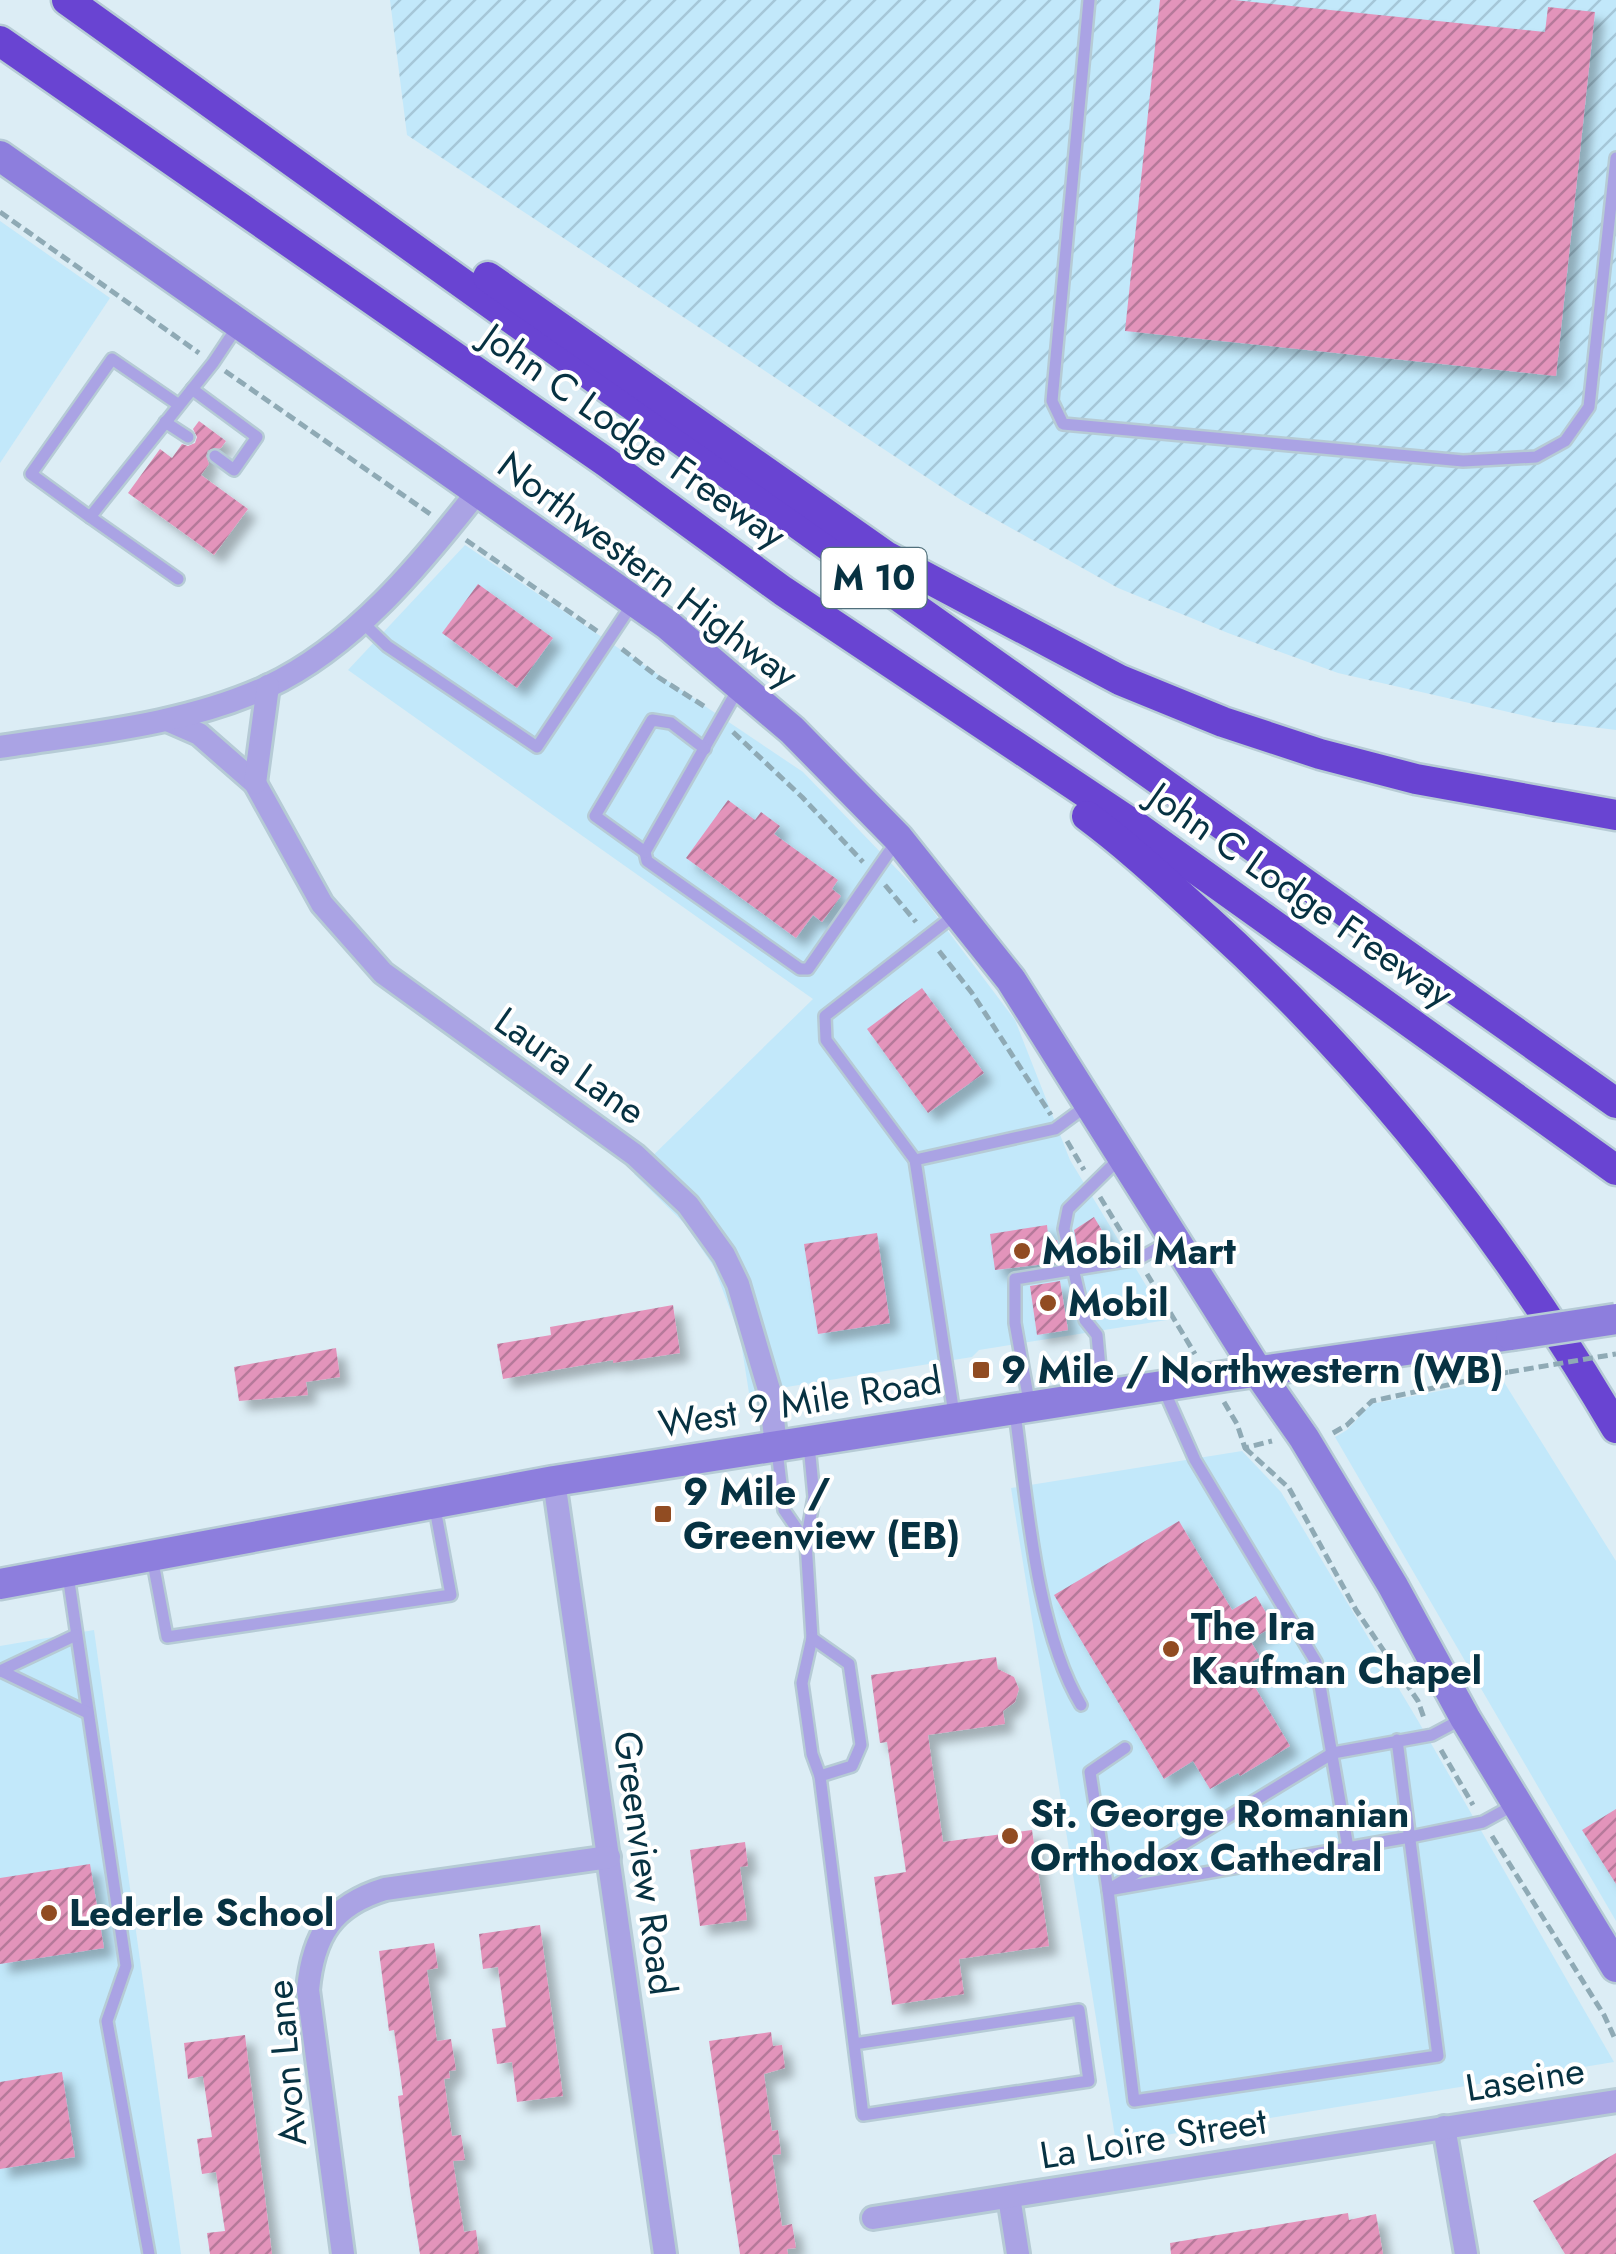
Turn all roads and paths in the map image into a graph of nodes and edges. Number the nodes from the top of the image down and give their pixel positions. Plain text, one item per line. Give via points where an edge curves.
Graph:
1 (67, 0) edge
2 (1089, 0) edge
3 (0, 41) edge
4 (136, 48) junction
5 (0, 156) edge
6 (1616, 158) edge
7 (0, 212) edge
8 (240, 324) junction
9 (202, 355) dead end
10 (224, 370) dead end
11 (192, 389) junction
12 (179, 405) junction
13 (166, 422) junction
14 (188, 437) dead end
15 (215, 456) dead end
16 (478, 491) junction
17 (425, 511) dead end
18 (90, 517) junction
19 (477, 548) dead end
20 (178, 580) dead end
21 (783, 591) junction
22 (635, 600) junction
23 (361, 621) junction
24 (593, 629) dead end
25 (740, 685) junction
26 (268, 686) junction
27 (167, 720) junction
28 (0, 747) edge
29 (705, 749) junction
30 (255, 782) junction
31 (1616, 815) edge
32 (898, 838) junction
33 (645, 852) junction
34 (959, 912) junction
35 (1090, 1103) junction
36 (1616, 1103) edge
37 (1122, 1156) junction
38 (915, 1160) junction
39 (1616, 1170) edge
40 (1174, 1239) junction
41 (1073, 1269) junction
42 (1170, 1312) dead end
43 (1616, 1319) edge
44 (1184, 1337) dead end
45 (1616, 1354) edge
46 (1258, 1372) junction
47 (1162, 1386) junction
48 (1108, 1394) junction
49 (1022, 1408) junction
50 (954, 1418) junction
51 (1238, 1424) dead end
52 (1616, 1428) edge
53 (1332, 1434) dead end
54 (808, 1440) junction
55 (1270, 1441) dead end
56 (776, 1446) junction
57 (1245, 1448) junction
58 (554, 1481) junction
59 (434, 1503) junction
60 (806, 1542) junction
61 (152, 1557) junction
62 (67, 1574) junction
63 (0, 1584) edge
64 (76, 1634) junction
65 (812, 1638) junction
66 (0, 1671) edge
67 (1082, 1705) dead end
68 (88, 1713) junction
69 (1423, 1717) dead end
70 (1464, 1718) junction
71 (1398, 1740) junction
72 (1439, 1747) dead end
73 (1126, 1748) dead end
74 (1334, 1753) junction
75 (820, 1776) junction
76 (1518, 1803) junction
77 (1474, 1806) dead end
78 (1490, 1833) dead end
79 (1410, 1837) junction
80 (1348, 1848) junction
81 (609, 1857) junction
82 (1108, 1890) junction
83 (1616, 1967) edge
84 (1616, 2042) edge
85 (854, 2044) junction
86 (1616, 2101) edge
87 (1444, 2127) junction
88 (1009, 2197) junction
89 (873, 2218) dead end
90 (150, 2254) edge
91 (343, 2254) edge
92 (665, 2254) edge
93 (1018, 2254) edge
94 (1466, 2254) edge

1 - 4 highway, John C Lodge Freeway / M 10
2 - 6 lane via 1052,401 1063,424 1464,461 1536,457 1565,441 1589,407
3 - 21 highway, John C Lodge Freeway / M 10
4 - 31 highway via 512,293 886,556 1120,680 1320,754 1416,779
4 - 36 highway, John C Lodge Freeway / M 10
5 - 8 main road, Northwestern Highway
7 - 9 path
8 - 11 lane
8 - 16 main road, Northwestern Highway
10 - 17 path
11 - 12 lane
11 - 15 lane via 256,437 234,470
12 - 13 lane
12 - 18 lane via 112,359 30,474
13 - 14 lane
13 - 18 lane
16 - 22 main road, Northwestern Highway
16 - 23 street
18 - 20 lane
19 - 24 path
21 - 39 highway, John C Lodge Freeway / M 10 via 1136,826
21 - 52 highway via 1123,843 1263,970 1420,1142 1506,1254
22 - 23 lane via 537,747 387,646
22 - 25 main road, Northwestern Highway
23 - 26 street
25 - 29 lane
25 - 32 main road, Northwestern Highway
26 - 27 street
26 - 30 street
27 - 28 street
27 - 30 street, Laura Lane via 199,734
29 - 33 lane
29 - 33 lane via 671,723 652,720 595,816
30 - 56 street, Laura Lane via 322,904 383,973 634,1155 708,1230 751,1319
32 - 33 lane via 808,969 647,861
32 - 34 main road, Northwestern Highway
34 - 35 main road, Northwestern Highway
34 - 38 lane via 825,1016 826,1040
35 - 37 main road, Northwestern Highway
35 - 38 lane via 1055,1129
37 - 40 main road, Northwestern Highway
37 - 41 lane via 1068,1209 1064,1228
38 - 50 lane
40 - 41 lane via 1138,1260
40 - 46 main road, Northwestern Highway
41 - 48 lane
41 - 49 lane via 1015,1279
42 - 44 path
43 - 46 main road, West 9 Mile Road, bridge
45 - 53 path, bridge via 1372,1401
46 - 47 main road, West 9 Mile Road
46 - 70 main road, Northwestern Highway via 1383,1570
47 - 48 main road, West 9 Mile Road
47 - 74 lane via 1196,1460 1316,1662
48 - 49 main road, West 9 Mile Road
49 - 50 main road, West 9 Mile Road
49 - 67 lane via 1038,1574 1067,1681
50 - 54 main road, West 9 Mile Road
51 - 57 path
54 - 56 main road, West 9 Mile Road
54 - 60 lane via 814,1497
55 - 57 path
56 - 58 main road, West 9 Mile Road
56 - 60 lane via 784,1510
57 - 69 path via 1289,1488
58 - 59 main road, West 9 Mile Road
58 - 81 street, Greenview Road
59 - 61 main road, West 9 Mile Road
59 - 61 lane via 450,1595 168,1637
60 - 65 lane
61 - 62 main road, West 9 Mile Road
62 - 63 main road, West 9 Mile Road
62 - 64 lane
64 - 66 lane
64 - 68 lane
65 - 75 lane via 802,1684
65 - 75 lane via 849,1664 861,1745 852,1766
66 - 68 lane
68 - 90 lane via 126,1966 107,2022
70 - 71 lane via 1432,1734
70 - 76 main road, Northwestern Highway
71 - 74 lane
71 - 79 lane
72 - 77 path
73 - 82 lane via 1090,1772
74 - 80 lane
74 - 82 lane
75 - 85 lane
76 - 79 lane via 1483,1822
76 - 83 main road, Northwestern Highway
78 - 84 path
79 - 80 lane
79 - 82 lane via 1438,2056 1134,2101
80 - 82 lane
81 - 91 street, Avon Lane via 386,1889 364,1895 330,1920 313,1955 308,1990
81 - 92 street, Greenview Road
85 - 85 lane via 1079,2010 1089,2081 863,2114
86 - 87 street, Laseine
87 - 88 street, La Loire Street
87 - 94 street
88 - 89 street, La Loire Street
88 - 93 street

